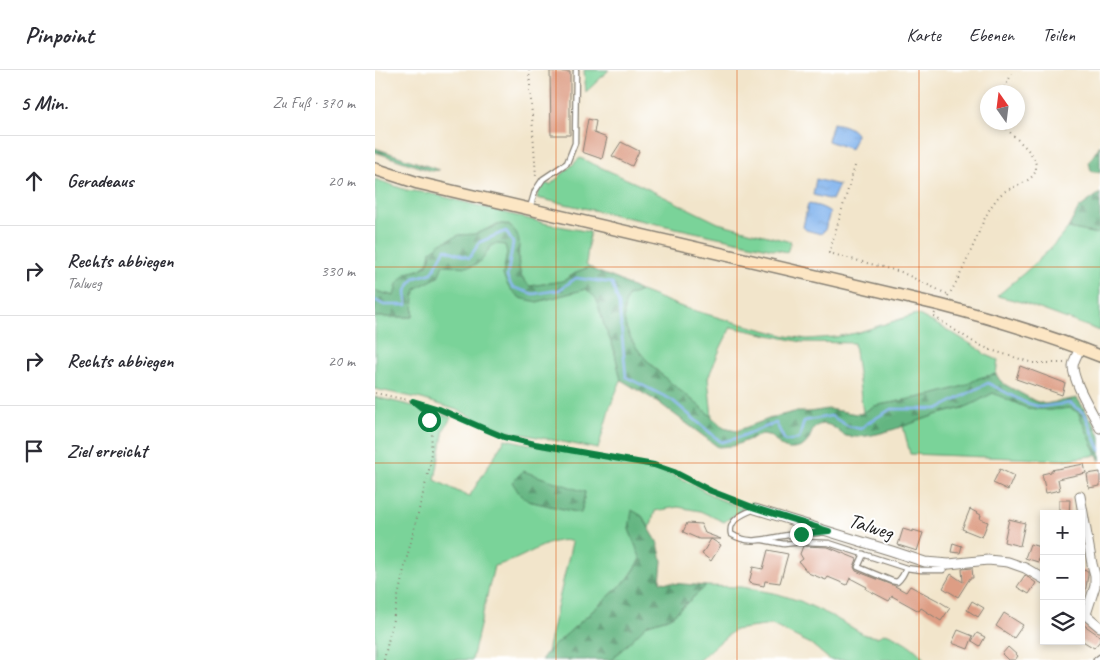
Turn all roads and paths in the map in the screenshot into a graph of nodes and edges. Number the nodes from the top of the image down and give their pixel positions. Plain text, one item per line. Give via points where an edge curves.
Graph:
1 (529, 70) edge
2 (576, 70) edge
3 (1014, 70) edge
4 (1006, 85) edge
5 (1008, 130) edge
6 (855, 166) dead end
7 (375, 168) edge
8 (535, 191) junction
9 (530, 209) junction
10 (949, 296) junction
11 (940, 305) junction
12 (1080, 348) junction
13 (1100, 356) edge
14 (1074, 363) junction
15 (375, 393) edge
16 (413, 401) junction
17 (1100, 428) edge
18 (1080, 496) dead end
19 (755, 508) junction
20 (829, 531) junction
21 (763, 540) junction
22 (864, 554) junction
23 (949, 564) junction
24 (906, 568) junction
25 (1040, 577) edge
26 (1085, 611) edge
27 (1085, 614) edge
28 (1100, 627) edge
29 (1100, 658) edge
30 (384, 660) edge
31 (1096, 660) edge

1 - 8 path
2 - 8 lane via 575,143 567,163 543,179
3 - 4 path
5 - 10 path via 1031,153 1036,170 1027,181 997,198
6 - 10 path via 829,253 901,272
7 - 9 main road via 418,183
8 - 9 lane
9 - 11 main road
10 - 11 path
11 - 12 main road
11 - 14 path via 933,316 991,350 1033,363
12 - 13 main road
12 - 14 street
14 - 17 street via 1078,385
15 - 16 path
16 - 19 path via 504,437 654,465
16 - 30 path via 429,420 432,433 430,466
18 - 26 street via 1095,576 1095,586
19 - 20 street, Talweg
19 - 21 lane via 736,519 730,530 738,538
20 - 21 lane
20 - 23 street, Talweg via 925,562
21 - 22 lane via 784,544 829,543
22 - 24 lane
22 - 24 lane via 858,567 892,581 900,580
23 - 24 lane via 938,571
23 - 25 street, Talweg via 988,560 1008,562
27 - 28 street
29 - 31 lane

